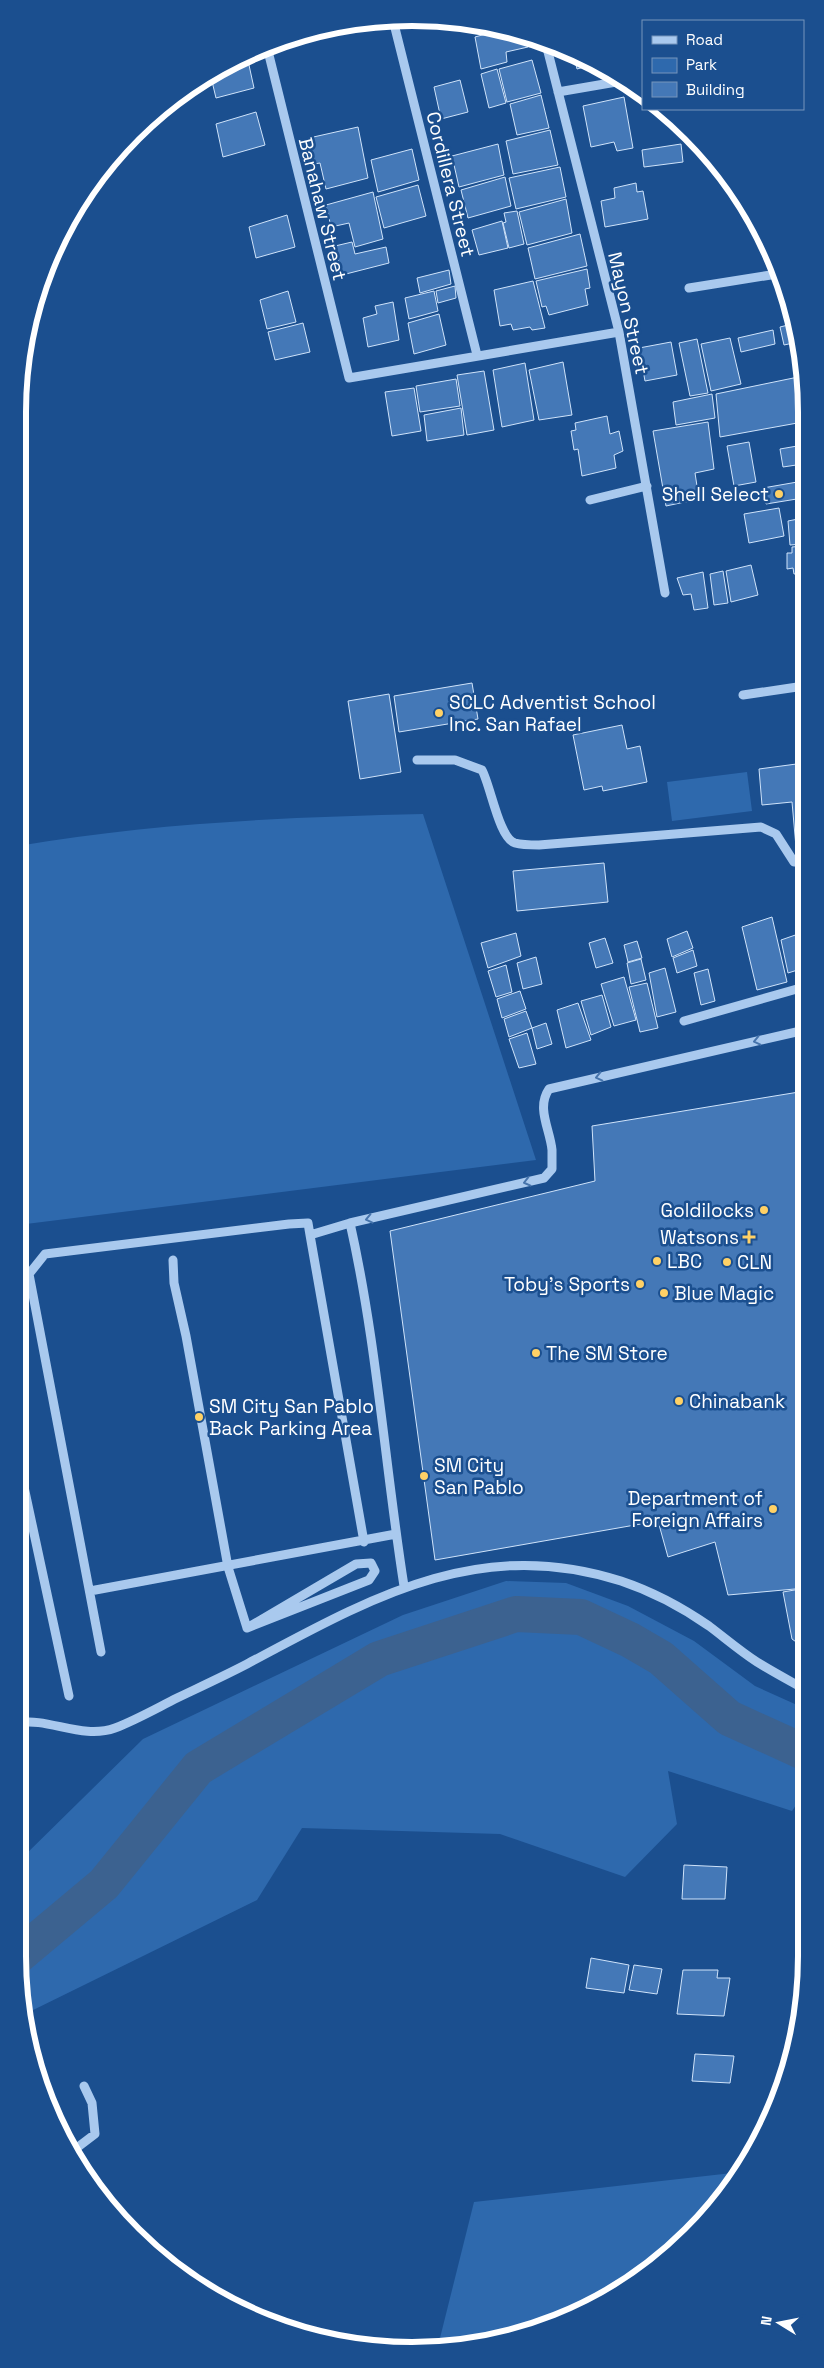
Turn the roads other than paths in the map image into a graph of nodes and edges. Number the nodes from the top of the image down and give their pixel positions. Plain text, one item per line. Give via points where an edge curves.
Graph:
1 (395, 27) edge
2 (548, 51) edge
3 (269, 54) edge
4 (612, 83) edge
5 (558, 92) junction
6 (772, 275) edge
7 (689, 288) dead end
8 (619, 332) junction
9 (478, 355) junction
10 (647, 486) junction
11 (590, 500) dead end
12 (665, 593) dead end
13 (798, 687) edge
14 (743, 696) dead end
15 (417, 760) dead end
16 (798, 862) edge
17 (798, 989) edge
18 (684, 1020) dead end
19 (798, 1031) edge
20 (350, 1224) junction
21 (310, 1235) junction
22 (173, 1260) dead end
23 (26, 1496) edge
24 (396, 1534) junction
25 (364, 1542) junction
26 (228, 1567) junction
27 (404, 1586) junction
28 (90, 1591) junction
29 (247, 1628) junction
30 (101, 1652) dead end
31 (798, 1685) edge
32 (69, 1696) dead end
33 (26, 1721) edge
34 (84, 2086) dead end
35 (77, 2148) edge

1 - 9 street, Cordillera Street
2 - 5 street, Mayon Street
3 - 9 street, Banahaw Street via 349,378
4 - 5 street
5 - 8 street, Mayon Street
6 - 7 street
8 - 9 street
8 - 10 street, Mayon Street
10 - 11 street
10 - 12 street, Mayon Street
13 - 14 street
15 - 16 street via 455,760 482,770 489,782 504,834 514,843 539,845 761,826 776,834 794,862
17 - 18 street
19 -> 20 street via 549,1089 544,1097 543,1112 552,1149 552,1169 544,1178
20 - 21 street
20 - 24 street via 379,1393
21 - 25 street
21 - 28 street via 308,1223 289,1224 45,1254 29,1274
22 - 26 street via 174,1283
23 - 32 street
24 - 25 street
24 - 27 street
25 - 26 street
26 - 28 street
26 - 29 street
27 - 31 street via 450,1573 529,1565 582,1571 622,1581 707,1625 757,1662
27 - 33 street via 332,1618 113,1729 74,1731
28 - 30 street
29 - 29 street via 356,1564 371,1563 375,1571 369,1580
34 - 35 street via 92,2103 95,2134

